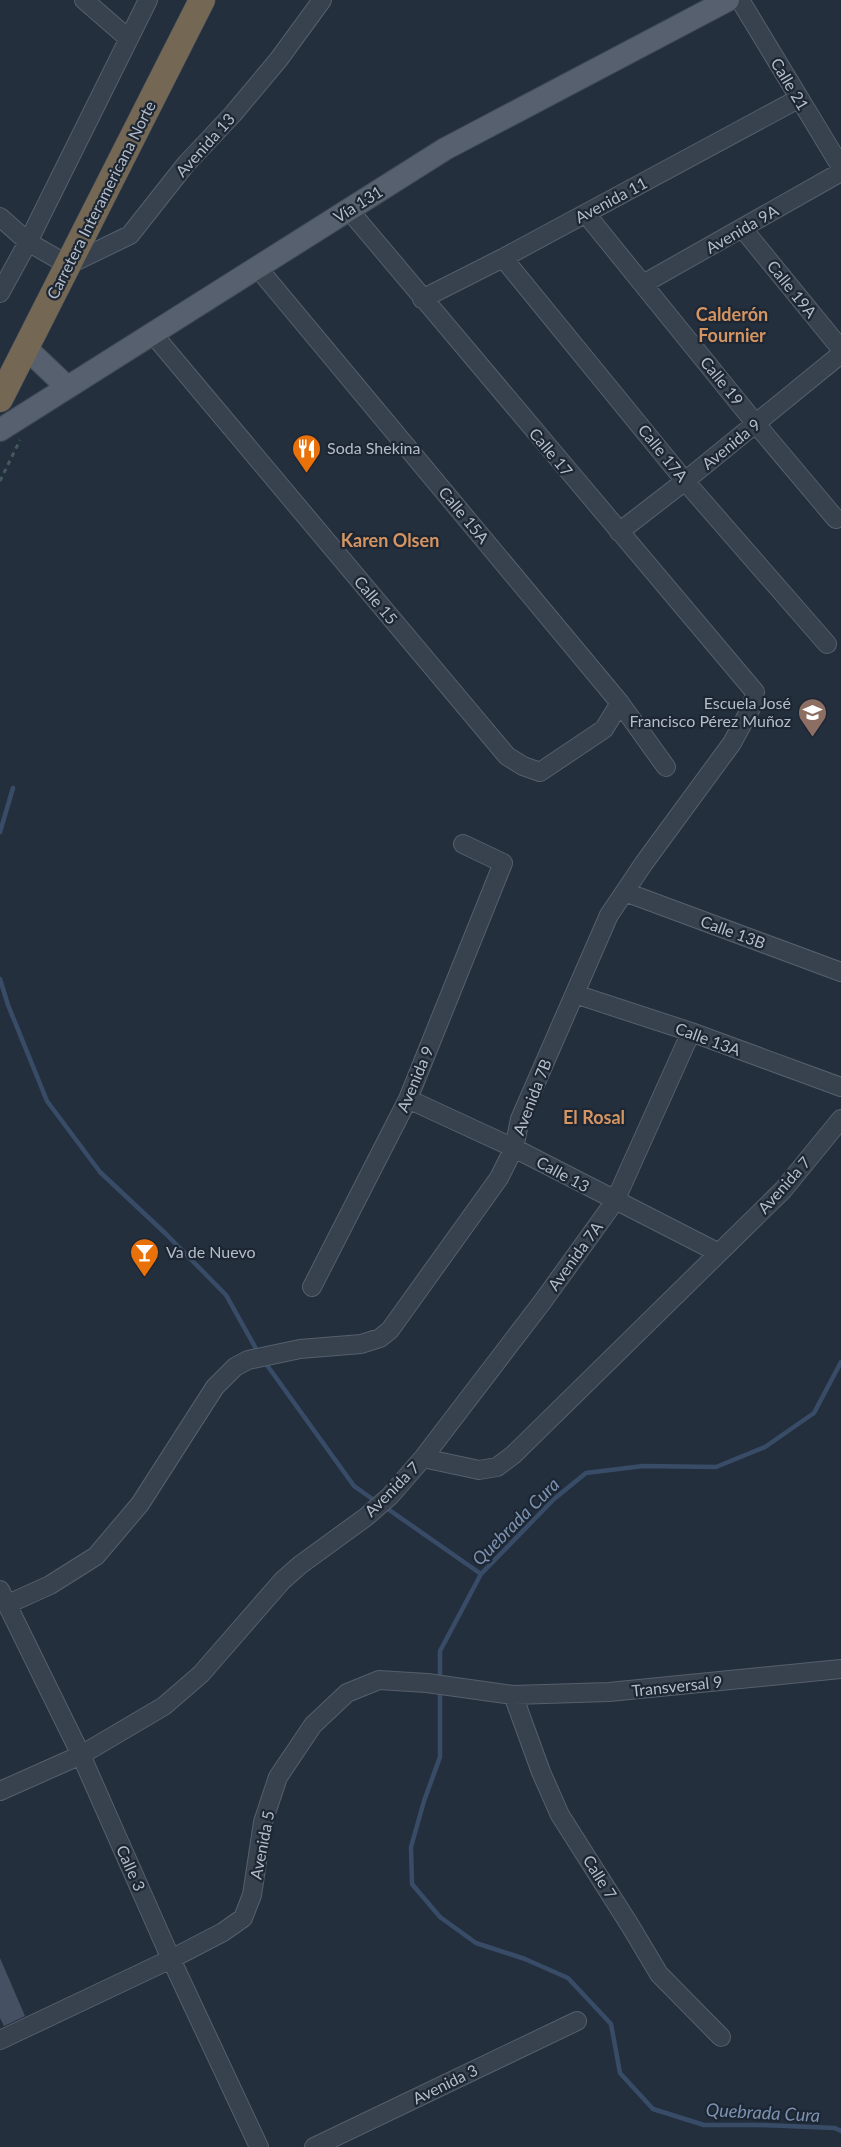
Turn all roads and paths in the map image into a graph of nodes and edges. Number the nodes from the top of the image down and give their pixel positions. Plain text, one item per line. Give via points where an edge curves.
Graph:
1 (84, 0) edge
2 (148, 0) edge
3 (202, 0) edge
4 (322, 0) edge
5 (728, 0) edge
6 (740, 0) edge
7 (129, 39) junction
8 (798, 99) junction
9 (841, 167) edge
10 (841, 172) edge
11 (349, 210) junction
12 (586, 214) junction
13 (0, 217) edge
14 (743, 229) junction
15 (28, 242) junction
16 (503, 258) junction
17 (68, 265) junction
18 (257, 267) junction
19 (643, 284) junction
20 (0, 293) edge
21 (422, 299) junction
22 (152, 333) junction
23 (841, 351) edge
24 (31, 354) junction
25 (67, 387) junction
26 (0, 399) edge
27 (756, 424) junction
28 (0, 430) edge
29 (685, 481) junction
30 (836, 519) dead end
31 (619, 532) junction
32 (827, 644) dead end
33 (755, 692) joint
34 (620, 704) junction
35 (666, 767) dead end
36 (463, 844) dead end
37 (625, 892) junction
38 (841, 972) edge
39 (575, 994) junction
40 (691, 1032) junction
41 (841, 1087) edge
42 (408, 1099) junction
43 (841, 1119) edge
44 (514, 1148) junction
45 (615, 1201) junction
46 (717, 1252) junction
47 (312, 1287) dead end
48 (423, 1458) junction
49 (4, 1597) edge
50 (841, 1669) edge
51 (513, 1695) junction
52 (81, 1755) junction
53 (0, 1791) edge
54 (171, 1959) junction
55 (576, 2021) dead end
56 (721, 2037) dead end
57 (0, 2040) edge
58 (260, 2147) edge
59 (314, 2147) edge

1 - 7 street
2 - 7 street
3 - 17 highway, Carretera Interamericana Norte
4 - 17 street, Avenida 13 via 279,59 186,164 130,235
5 - 11 main road, Vía 131 via 484,127
6 - 8 street, Calle 21
7 - 15 street
8 - 9 street, Calle 21
8 - 12 street, Avenida 11
10 - 14 street, Avenida 9A
11 - 18 main road, Vía 131
11 - 21 street, Calle 17
12 - 16 street, Avenida 11
12 - 19 street, Calle 19
13 - 15 street
14 - 19 street, Avenida 9A
14 - 23 street, Calle 19A
15 - 17 street
15 - 20 street
16 - 21 street, Avenida 11
16 - 29 street, Calle 17A
17 - 24 highway, Carretera Interamericana Norte
18 - 22 main road, Vía 131
18 - 34 street, Calle 15A
19 - 27 street, Calle 19
21 - 31 street, Calle 17
22 - 25 main road, Vía 131
22 - 34 street, Calle 15 via 507,756 540,772 604,729
23 - 27 street, Avenida 9
24 - 25 main road
24 - 26 highway, Carretera Interamericana Norte
25 - 28 main road, Vía 131
27 - 29 street, Avenida 9
27 - 30 street, Calle 19
29 - 31 street, Avenida 9
29 - 32 street, Calle 17A
31 - 33 street, Calle 17
33 - 37 street, Avenida 7B via 752,706 732,743
34 - 35 street, Calle 15A
36 - 42 street, Avenida 9 via 504,863
37 - 38 street, Calle 13B
37 - 39 street, Avenida 7B via 609,915
39 - 40 street, Calle 13A
39 - 44 street, Avenida 7B via 520,1119
40 - 41 street, Calle 13A
40 - 45 street, Avenida 7A
42 - 44 street, Calle 13
42 - 47 street, Avenida 9
43 - 46 street, Avenida 7 via 783,1190
44 - 45 street, Calle 13
44 - 49 street, Avenida 7B via 499,1178 390,1330 361,1344 300,1349 248,1360 235,1367 215,1387 140,1504 96,1556 50,1585
45 - 46 street, Calle 13
45 - 48 street, Avenida 7A
46 - 48 street, Avenida 7 via 497,1467 478,1470
48 - 52 street, Avenida 7 via 390,1496 282,1581 201,1674 164,1706
49 - 52 street, Calle 3
50 - 51 street, Transversal 9 via 609,1692
51 - 54 street, Avenida 5 via 380,1680 347,1693 313,1725 278,1777 263,1822 252,1895 243,1918
51 - 56 street, Calle 7 via 560,1815 659,1974
52 - 53 street, Avenida 7
52 - 54 street, Calle 3
54 - 57 street, Avenida 5
54 - 58 street, Calle 3
55 - 59 street, Avenida 3

